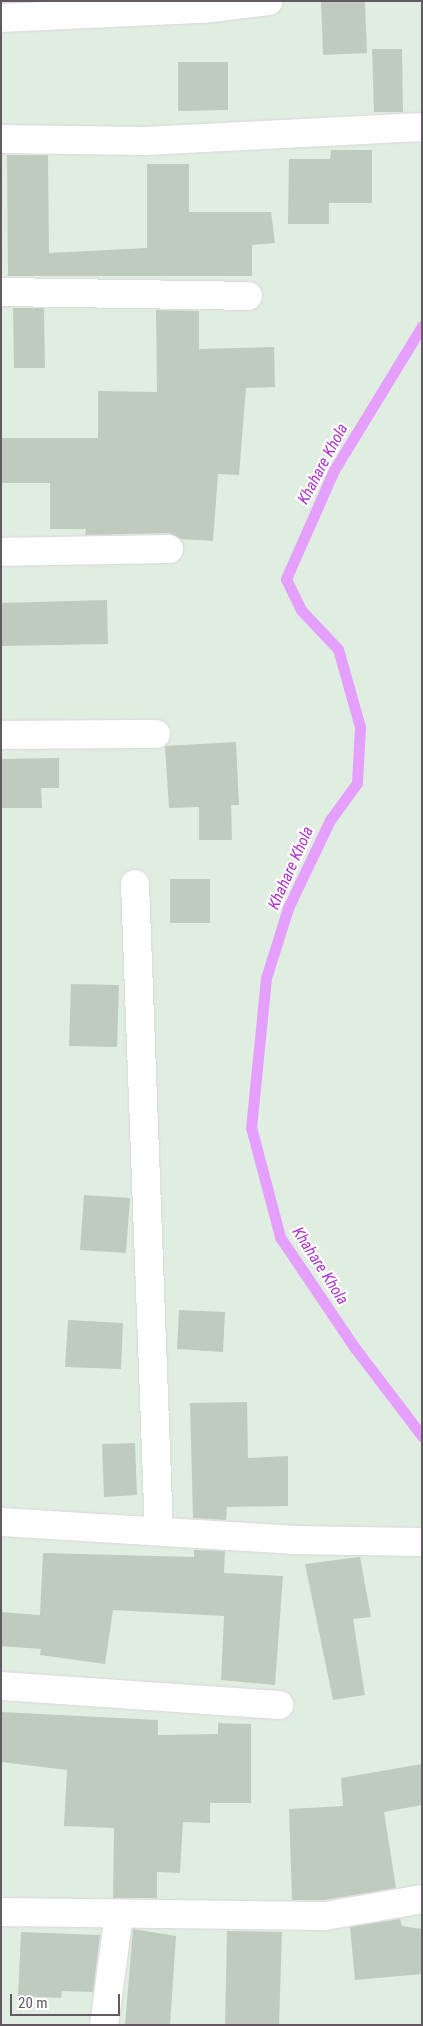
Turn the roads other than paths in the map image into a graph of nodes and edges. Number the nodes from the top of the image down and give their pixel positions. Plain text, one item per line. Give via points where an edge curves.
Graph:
1 (269, 1) edge
2 (1, 18) edge
3 (422, 126) edge
4 (1, 139) edge
5 (1, 292) edge
6 (248, 296) dead end
7 (170, 549) dead end
8 (1, 552) edge
9 (156, 734) dead end
10 (1, 735) edge
11 (136, 884) dead end
12 (1, 1522) edge
13 (159, 1531) junction
14 (422, 1542) edge
15 (1, 1686) edge
16 (279, 1705) dead end
17 (422, 1899) edge
18 (1, 1912) edge
19 (119, 1914) junction
20 (104, 2025) edge

1 - 2 street via 183,10
3 - 4 street via 145,141
5 - 6 street
7 - 8 street
9 - 10 street
11 - 13 street
12 - 13 street
13 - 14 street
15 - 16 street
17 - 19 street via 325,1916
18 - 19 street
19 - 20 street

